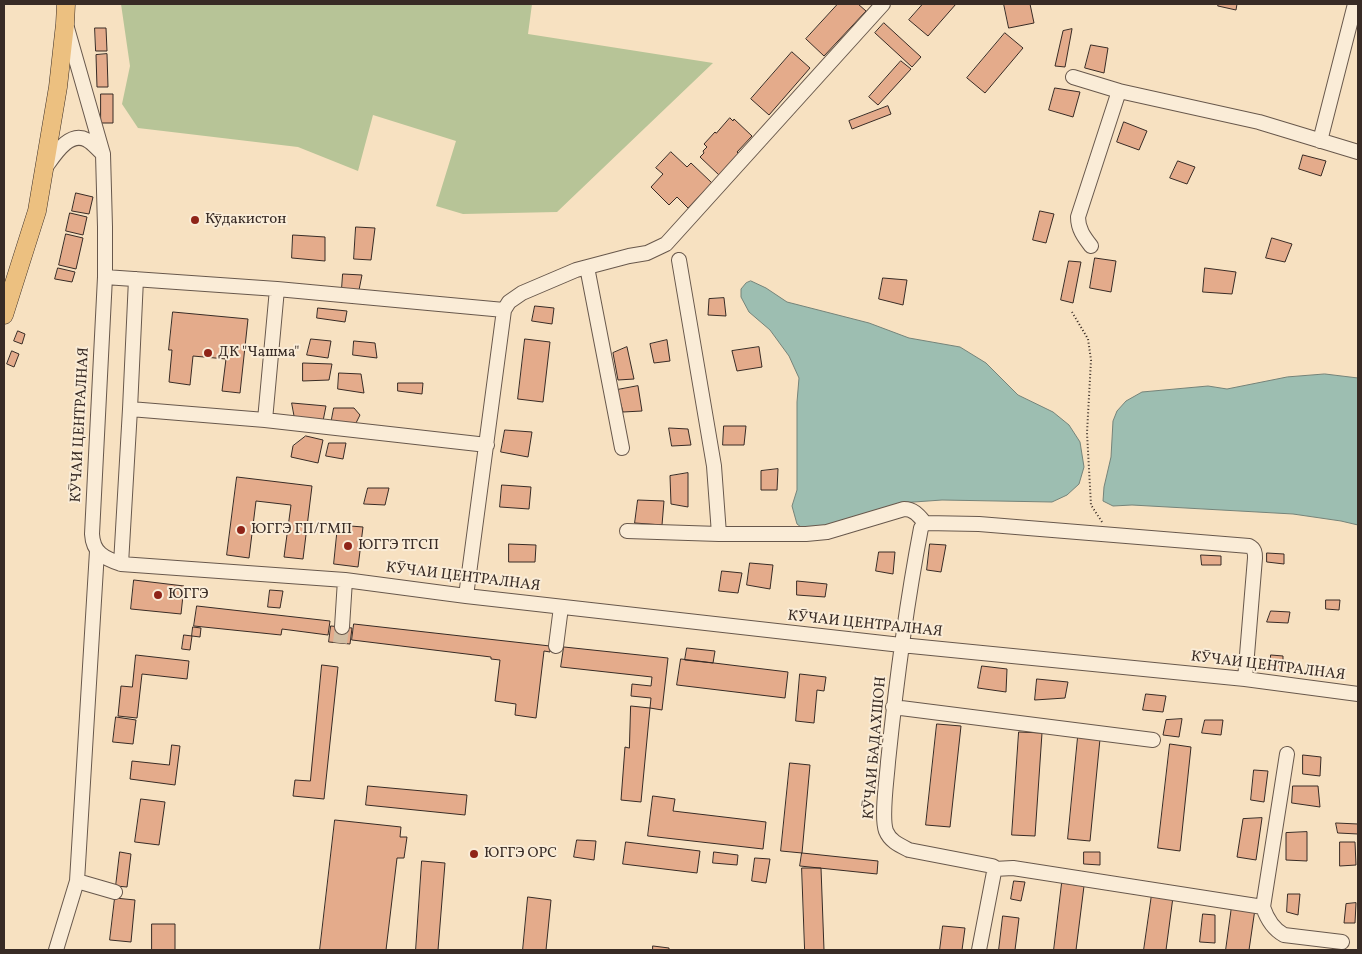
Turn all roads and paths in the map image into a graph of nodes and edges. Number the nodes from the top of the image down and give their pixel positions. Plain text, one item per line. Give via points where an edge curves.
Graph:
1 (66, 4) edge
2 (883, 4) edge
3 (1356, 4) edge
4 (65, 24) junction
5 (1073, 77) dead end
6 (1119, 92) junction
7 (1320, 141) junction
8 (1358, 152) edge
9 (103, 154) junction
10 (44, 168) junction
11 (1090, 246) dead end
12 (679, 260) dead end
13 (587, 267) junction
14 (105, 277) junction
15 (136, 279) junction
16 (277, 289) junction
17 (5, 308) edge
18 (504, 310) junction
19 (1072, 312) dead end
20 (130, 409) junction
21 (265, 420) junction
22 (487, 445) junction
23 (622, 448) dead end
24 (926, 523) junction
25 (627, 531) dead end
26 (719, 534) junction
27 (1116, 536) junction
28 (97, 551) junction
29 (121, 564) junction
30 (345, 580) junction
31 (466, 596) junction
32 (561, 607) junction
33 (342, 627) tunnel mouth
34 (901, 645) junction
35 (556, 646) dead end
36 (1245, 679) junction
37 (1358, 694) edge
38 (893, 707) junction
39 (1153, 740) dead end
40 (1287, 754) dead end
41 (994, 869) junction
42 (77, 881) junction
43 (115, 892) dead end
44 (1264, 907) junction
45 (1342, 942) dead end
46 (56, 950) edge
47 (978, 950) edge

1 - 4 main road
2 - 13 street via 666,244 646,254
3 - 7 street
4 - 9 street, КӮЧАИ ЦЕНТРАЛНАЯ
4 - 10 main road
5 - 6 street
6 - 7 street via 1259,122
6 - 11 street via 1078,217 1078,225
7 - 8 street
9 - 10 street via 87,140 73,138
9 - 14 street, КӮЧАИ ЦЕНТРАЛНАЯ
10 - 17 main road via 37,212
12 - 26 street via 714,466
13 - 18 street via 522,293
13 - 23 street
14 - 15 street
14 - 28 street, КӮЧАИ ЦЕНТРАЛНАЯ via 92,534
15 - 16 street
15 - 20 street
16 - 18 street
16 - 21 street
18 - 22 street
19 - 27 path via 1088,340 1091,360 1087,433 1091,506
20 - 21 street
20 - 29 street
21 - 22 street
22 - 31 street
24 - 26 street via 904,508 827,532
24 - 27 street via 979,524
24 - 34 street, КӮЧАИ БАДАХШОН via 917,551
25 - 26 street
27 - 36 street via 1249,546 1254,550
28 - 29 street, КӮЧАИ ЦЕНТРАЛНАЯ
28 - 42 street
29 - 30 street, КӮЧАИ ЦЕНТРАЛНАЯ
30 - 31 street, КӮЧАИ ЦЕНТРАЛНАЯ
30 - 33 street
31 - 32 street, КӮЧАИ ЦЕНТРАЛНАЯ
32 - 34 street, КӮЧАИ ЦЕНТРАЛНАЯ
32 - 35 street
34 - 36 street, КӮЧАИ ЦЕНТРАЛНАЯ
34 - 38 street, КӮЧАИ БАДАХШОН
36 - 37 street, КӮЧАИ ЦЕНТРАЛНАЯ
38 - 39 street
38 - 41 street, КӮЧАИ БАДАХШОН via 884,821 886,831 898,845 909,850
40 - 44 street
41 - 44 street via 1013,868
41 - 47 street
42 - 43 street
42 - 46 street
44 - 45 street via 1272,925 1284,935

